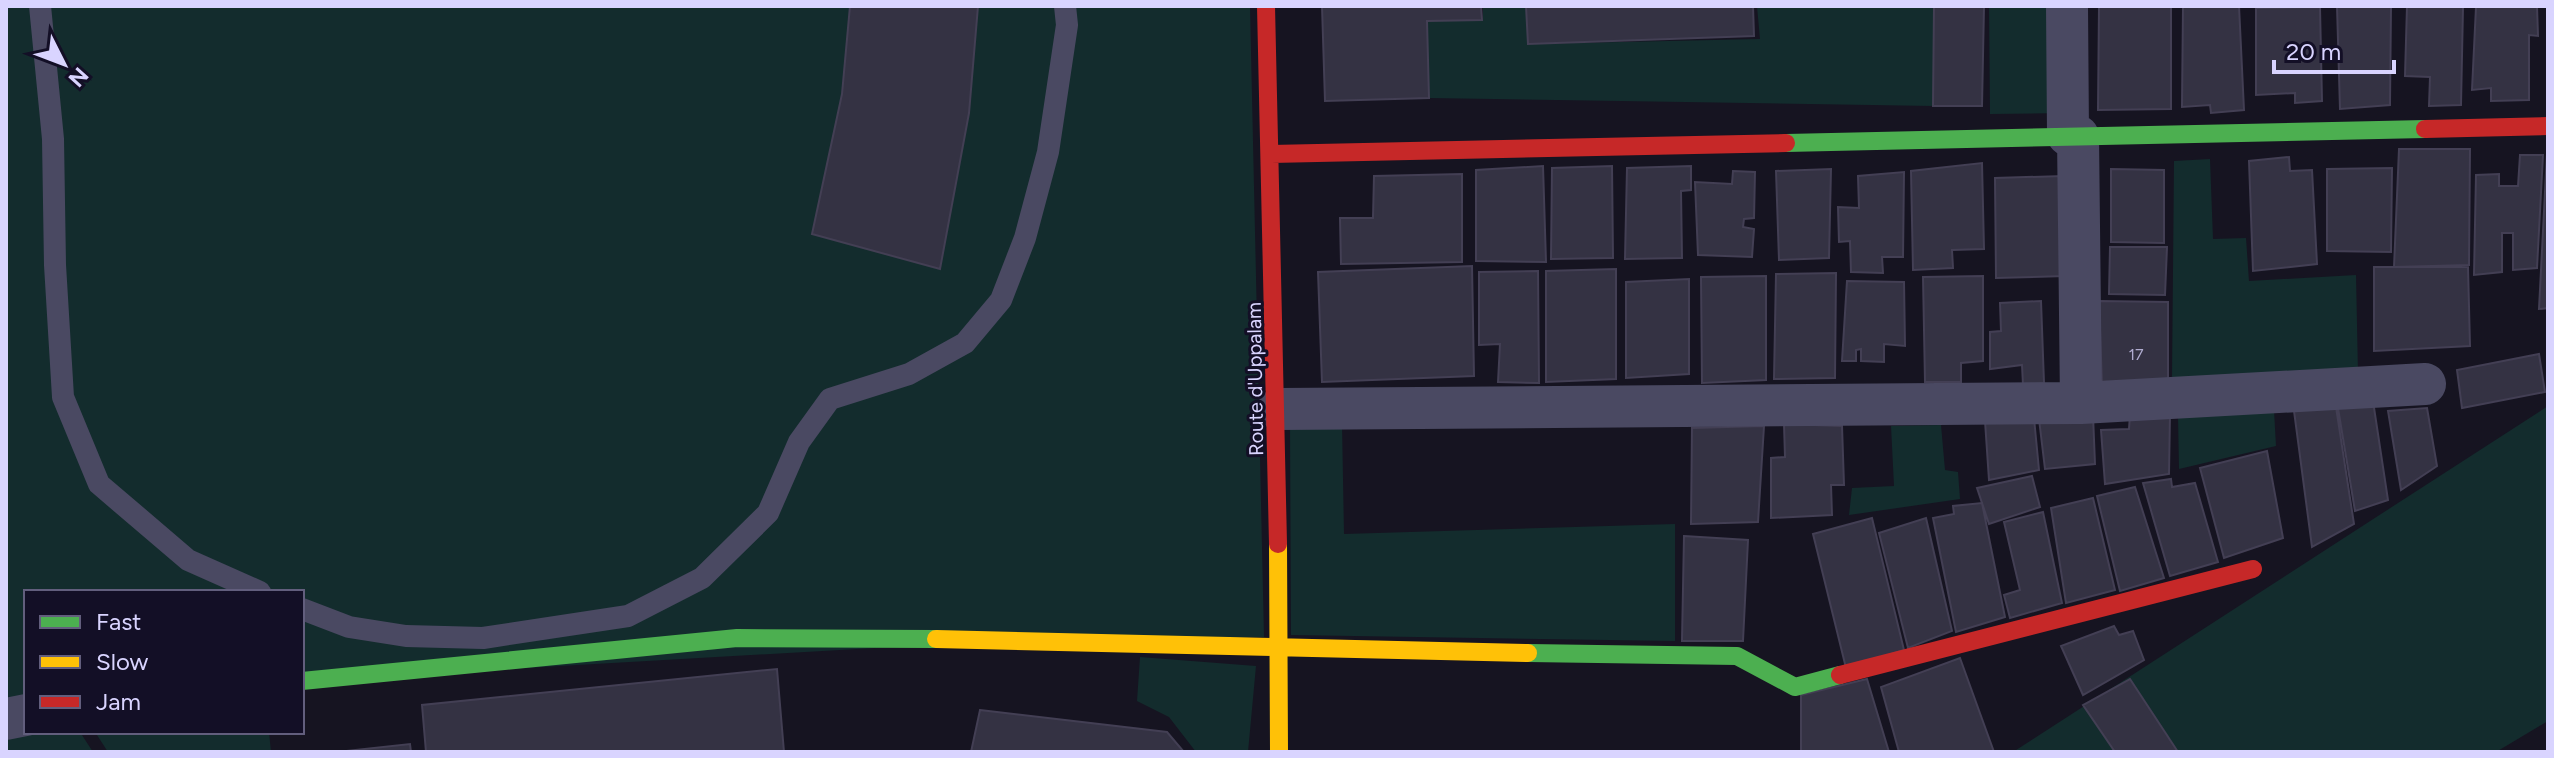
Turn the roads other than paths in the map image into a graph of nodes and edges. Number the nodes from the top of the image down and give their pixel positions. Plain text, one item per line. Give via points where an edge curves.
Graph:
1 (40, 6) edge
2 (1065, 6) edge
3 (1266, 6) edge
4 (2067, 6) edge
5 (2548, 126) edge
6 (2073, 135) junction
7 (1271, 154) junction
8 (2425, 384) dead end
9 (2081, 403) junction
10 (1278, 409) junction
11 (2253, 569) dead end
12 (256, 590) edge
13 (304, 610) edge
14 (1279, 648) junction
15 (304, 681) edge
16 (1279, 752) edge

1 - 12 lane via 53,139 63,397 99,484 188,560
2 - 13 lane via 1067,25 1048,152 1025,238 1001,300 965,343 909,374 830,399 799,442 768,513 702,578 628,616 483,638 406,636 349,627
3 - 7 street, Route d'Uppalam
4 - 6 street
5 - 6 street
6 - 7 street
6 - 9 street
7 - 10 street, Route d'Uppalam
8 - 9 street
9 - 10 street
10 - 14 street, Route d'Uppalam
11 - 14 street via 1795,687 1737,656
14 - 15 street via 737,638
14 - 16 street, Route d'Uppalam

